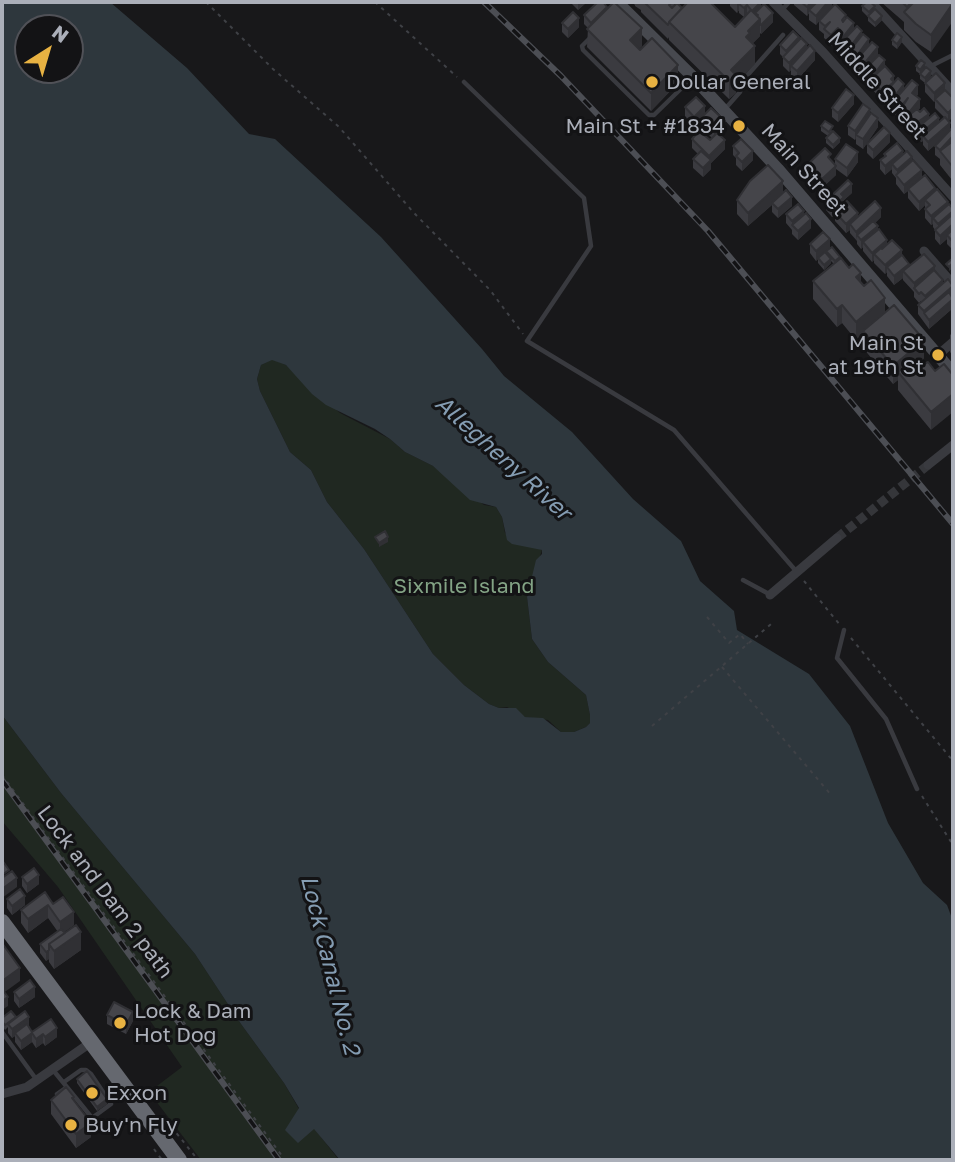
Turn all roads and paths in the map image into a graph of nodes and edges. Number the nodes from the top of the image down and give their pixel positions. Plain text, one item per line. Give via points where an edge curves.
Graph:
1 (206, 2) edge
2 (375, 2) edge
3 (773, 2) edge
4 (789, 2) edge
5 (871, 2) edge
6 (619, 9) edge
7 (782, 11) junction
8 (595, 34) edge
9 (783, 35) dead end
10 (953, 55) edge
11 (930, 66) junction
12 (693, 77) junction
13 (464, 82) joint
14 (953, 92) edge
15 (724, 110) junction
16 (952, 192) edge
17 (923, 251) edge
18 (953, 284) edge
19 (527, 341) junction
20 (953, 342) edge
21 (938, 355) junction
22 (953, 373) edge
23 (953, 444) edge
24 (928, 465) tunnel mouth
25 (837, 538) tunnel mouth
26 (797, 572) junction
27 (743, 580) dead end
28 (770, 595) joint
29 (707, 617) dead end
30 (771, 624) dead end
31 (844, 630) junction
32 (748, 645) junction
33 (722, 667) junction
34 (652, 726) dead end
35 (953, 761) edge
36 (2, 775) edge
37 (917, 789) joint
38 (832, 796) dead end
39 (953, 845) edge
40 (2, 922) edge
41 (2, 1032) edge
42 (90, 1042) junction
43 (53, 1069) junction
44 (37, 1081) junction
45 (65, 1085) junction
46 (124, 1089) junction
47 (82, 1091) edge
48 (2, 1094) edge
49 (57, 1094) edge
50 (74, 1096) junction
51 (109, 1099) junction
52 (91, 1103) edge
53 (84, 1108) junction
54 (167, 1121) dead end
55 (2, 1159) edge
56 (81, 1160) edge
57 (179, 1160) edge
58 (198, 1160) edge
59 (285, 1160) edge

1 - 19 path via 339,127 490,290
2 - 13 path
3 - 7 street, Middle Street
4 - 7 lane
5 - 11 street
6 - 12 main road, Main Street
7 - 16 street, Middle Street
8 - 12 lane via 583,50 649,115
9 - 15 lane
10 - 11 lane
11 - 14 street
12 - 15 main road, Main Street
13 - 19 lane via 584,198 592,246
15 - 21 main road, Main Street
17 - 18 street
19 - 26 lane via 674,430
20 - 21 street
21 - 22 main road, Main Street
23 - 24 street
25 - 26 street
26 - 28 street
26 - 31 path
27 - 28 lane
29 - 32 path via 729,643 740,634
30 - 32 path
31 - 35 path
31 - 37 lane via 837,658 886,719
32 - 33 path
33 - 34 path
33 - 38 path
36 - 59 path, Lock and Dam 2 path
37 - 39 path
40 - 42 highway
41 - 44 lane
42 - 43 street
42 - 46 highway
43 - 44 street
43 - 45 lane
44 - 48 street
45 - 49 lane
45 - 50 lane
45 - 51 lane via 86,1070
46 - 51 lane
46 - 57 highway
47 - 50 lane
50 - 53 lane
51 - 53 lane via 111,1104 92,1118
52 - 53 lane
54 - 58 path
55 - 56 path

